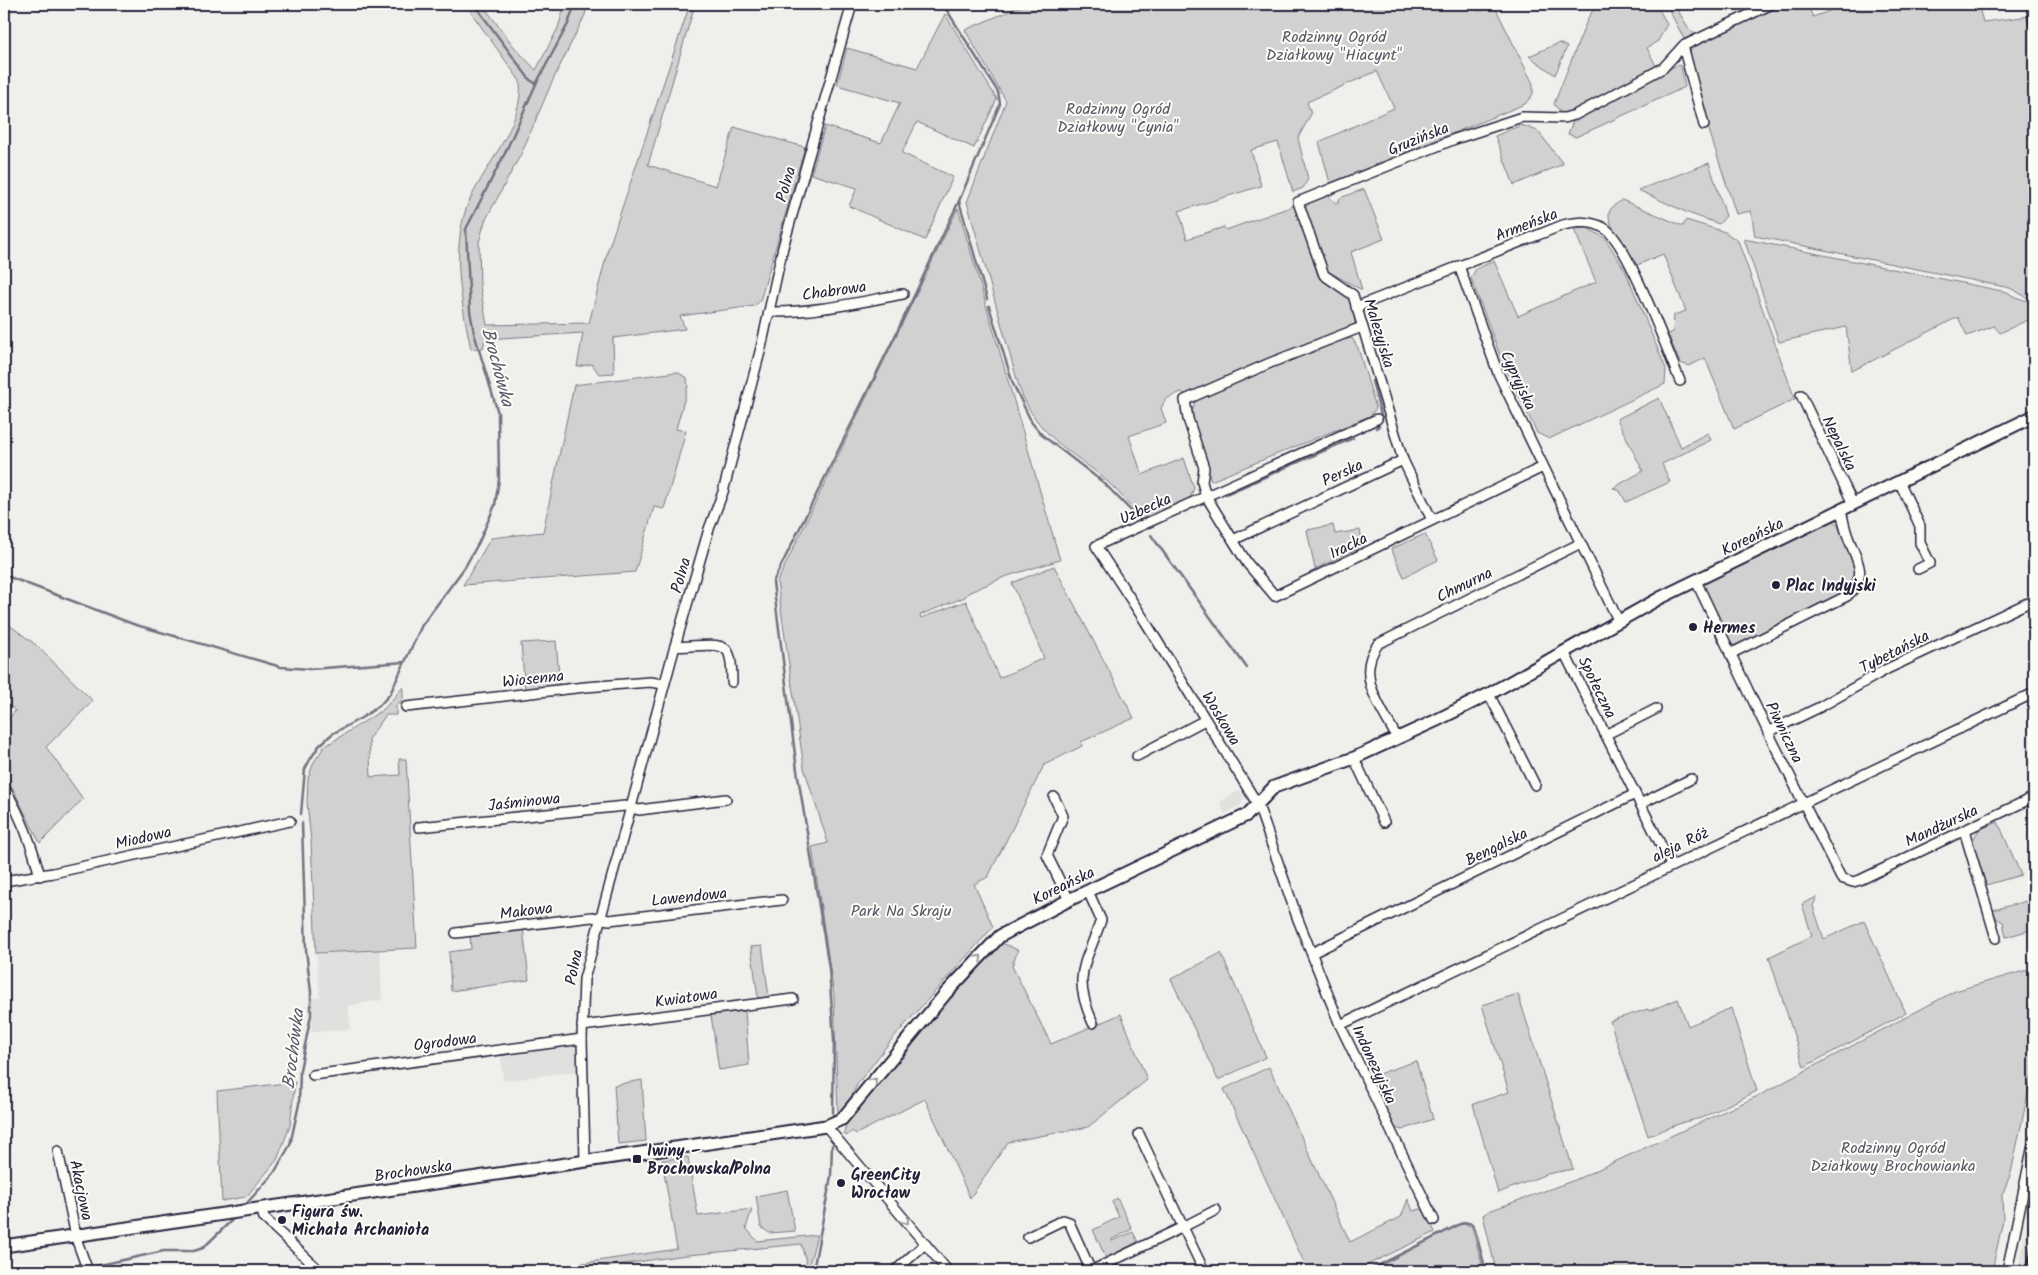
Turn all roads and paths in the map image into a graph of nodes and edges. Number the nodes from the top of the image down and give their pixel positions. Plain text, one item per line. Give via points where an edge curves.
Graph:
1 (852, 4) edge
2 (1772, 4) edge
3 (2031, 4) edge
4 (2034, 23) edge
5 (1683, 46) junction
6 (1704, 125) dead end
7 (1298, 202) joint
8 (1459, 266) junction
9 (903, 294) dead end
10 (1356, 307) junction
11 (769, 312) junction
12 (1362, 327) junction
13 (1680, 381) dead end
14 (1801, 395) dead end
15 (2034, 416) edge
16 (1377, 419) dead end
17 (1403, 460) junction
18 (1543, 467) junction
19 (1899, 481) junction
20 (1206, 496) junction
21 (1852, 504) junction
22 (1840, 510) junction
23 (1432, 520) junction
24 (1232, 540) junction
25 (1580, 544) junction
26 (1096, 546) joint
27 (1918, 569) dead end
28 (1696, 580) junction
29 (2034, 600) edge
30 (1619, 622) junction
31 (675, 646) junction
32 (1564, 652) junction
33 (1730, 654) junction
34 (732, 682) dead end
35 (664, 684) junction
36 (2034, 693) edge
37 (1489, 694) junction
38 (406, 707) dead end
39 (1656, 709) dead end
40 (1205, 720) junction
41 (1768, 732) junction
42 (1606, 735) junction
43 (1397, 738) junction
44 (1137, 756) dead end
45 (1354, 758) junction
46 (1691, 779) dead end
47 (1535, 785) dead end
48 (4, 787) edge
49 (1635, 794) junction
50 (1054, 797) dead end
51 (2034, 797) edge
52 (726, 799) dead end
53 (1803, 802) junction
54 (1640, 804) junction
55 (1258, 805) junction
56 (631, 808) junction
57 (290, 821) dead end
58 (1384, 822) dead end
59 (419, 827) dead end
60 (1964, 830) junction
61 (1670, 865) junction
62 (40, 876) junction
63 (1860, 880) joint
64 (4, 881) edge
65 (1088, 891) junction
66 (782, 900) dead end
67 (1069, 900) junction
68 (1298, 917) joint
69 (600, 919) junction
70 (456, 934) dead end
71 (1996, 938) dead end
72 (1312, 953) junction
73 (794, 999) dead end
74 (1093, 1022) dead end
75 (1340, 1024) junction
76 (582, 1026) junction
77 (582, 1039) junction
78 (312, 1075) dead end
79 (842, 1119) joint
80 (826, 1126) junction
81 (1139, 1134) dead end
82 (2034, 1140) edge
83 (58, 1151) dead end
84 (585, 1161) junction
85 (261, 1208) junction
86 (1216, 1210) dead end
87 (1434, 1220) dead end
88 (1183, 1227) junction
89 (76, 1236) junction
90 (1028, 1237) dead end
91 (922, 1240) junction
92 (4, 1246) edge
93 (88, 1271) edge
94 (320, 1271) edge
95 (895, 1271) edge
96 (948, 1271) edge
97 (1091, 1271) edge
98 (1204, 1271) edge
99 (2007, 1271) edge

1 - 11 street, Polna via 783,247
2 - 5 street
3 - 4 street
5 - 6 street
5 - 7 street, Gruzińska via 1663,68 1575,115 1552,119 1522,117 1455,139
7 - 10 street, Malezyjska via 1324,275 1353,295
8 - 10 street, Armeńska
8 - 13 street, Armeńska via 1563,225 1590,222 1606,228 1632,266
8 - 18 street, Cypryjska via 1492,359
9 - 11 street, Chabrowa via 838,306
10 - 12 street, Malezyjska
11 - 31 street, Polna via 723,492
12 - 17 street, Malezyjska
12 - 20 street via 1185,400 1204,468 1202,482
14 - 21 street, Nepalska
15 - 19 street, Koreańska
16 - 20 street, Uzbecka
17 - 23 street
17 - 24 street, Perska
18 - 23 street, Iracka
18 - 25 street, Cypryjska
19 - 21 street, Koreańska
19 - 27 street via 1920,526 1920,543 1930,563
20 - 24 street, Iracka
20 - 26 street, Uzbecka
21 - 22 street, Koreańska
22 - 28 street, Koreańska
22 - 33 street via 1860,569 1854,590
23 - 24 street, Iracka via 1275,596
25 - 30 street
25 - 43 street, Chmurna via 1378,644 1369,660 1368,681
26 - 40 street, Woskowa
28 - 30 street, Koreańska
28 - 33 street, Piwniczna
29 - 41 street, Tybetańska via 1887,669
30 - 32 street, Koreańska
31 - 34 street via 720,645 726,648
31 - 35 street, Polna
32 - 37 street, Koreańska
32 - 42 street, Społeczna
33 - 41 street, Piwniczna
35 - 38 street, Wiosenna via 650,682 585,687
35 - 56 street, Polna
36 - 53 street, aleja Róż
37 - 43 street, Koreańska
37 - 47 street
39 - 42 street, Społeczna
40 - 44 street
40 - 55 street, Woskowa
41 - 53 street, Piwniczna
42 - 49 street, Społeczna
43 - 45 street, Koreańska
45 - 55 street, Koreańska via 1281,783 1269,791
45 - 58 street
46 - 54 street
48 - 62 street via 22,819
49 - 54 street, Społeczna
49 - 72 street, Bengalska
50 - 67 street via 1063,816 1047,855
51 - 60 street, Mandżurska
52 - 56 street, Jaśminowa via 639,810
53 - 61 street, aleja Róż
53 - 63 street, Piwniczna via 1841,878 1853,882
54 - 61 street, Społeczna
55 - 65 street, Koreańska via 1247,815
55 - 68 street, Woskowa
56 - 59 street, Jaśminowa via 625,806
56 - 69 street, Polna
57 - 62 street, Miodowa
60 - 63 street, Mandżurska
60 - 71 street
61 - 75 street, aleja Róż
62 - 64 street, Miodowa
65 - 67 street, Koreańska
65 - 74 street via 1101,920 1081,979 1084,1004
66 - 69 street, Lawendowa
79 -> 67 street, Koreańska via 946,993 1000,936
68 - 72 street, Indonezyjska
69 - 70 street, Makowa via 592,917
69 - 76 street, Polna via 584,978
72 - 75 street, Indonezyjska
73 - 76 street, Kwiatowa
75 - 87 street, Indonezyjska
76 - 77 street, Polna
77 - 78 street, Ogrodowa
77 - 84 street, Polna
79 - 80 street, Brochowska
80 - 84 street, Brochowska
80 -> 91 street
81 - 88 street
82 - 99 street
83 - 89 street, Akacjowa
84 - 85 street, Brochowska
85 - 89 street, Brochowska
85 - 94 street via 264,1218
86 - 88 street
88 - 97 street
88 - 98 street
89 - 92 street, Brochowska
89 - 93 street, Akacjowa
90 - 97 street via 1063,1220 1069,1222
91 - 95 street
91 - 96 street

